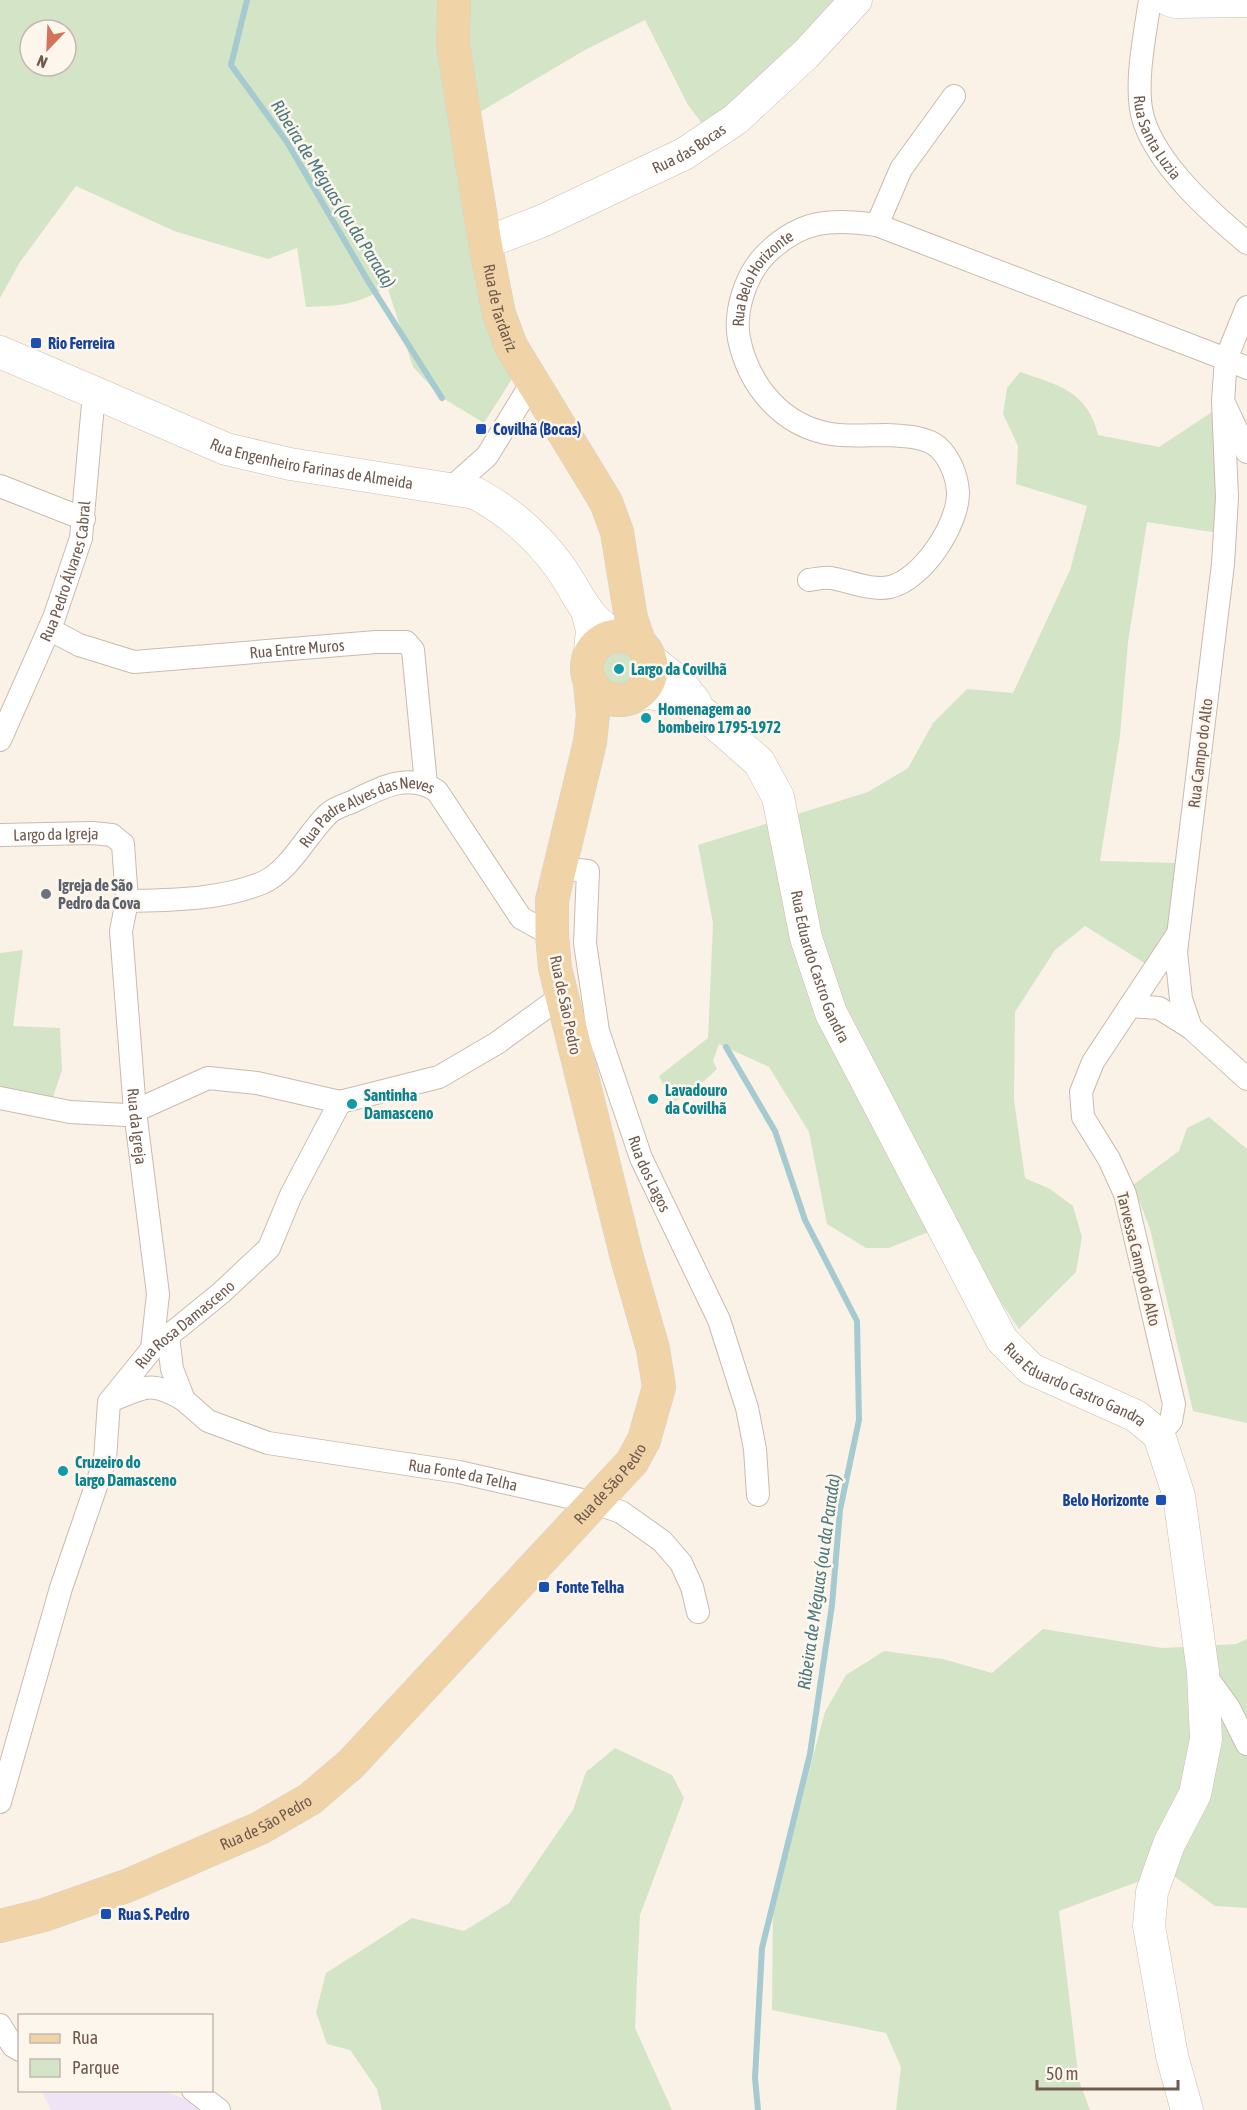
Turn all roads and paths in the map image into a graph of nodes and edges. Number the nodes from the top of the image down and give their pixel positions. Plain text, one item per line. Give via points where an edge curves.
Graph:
1 (454, 0) edge
2 (856, 0) edge
3 (1150, 0) edge
4 (1169, 0) edge
5 (1247, 1) edge
6 (954, 96) dead end
7 (877, 225) junction
8 (485, 243) junction
9 (1247, 243) edge
10 (1247, 307) edge
11 (0, 352) edge
12 (1226, 359) junction
13 (1247, 368) edge
14 (533, 381) junction
15 (94, 393) junction
16 (1223, 401) junction
17 (1247, 452) edge
18 (0, 486) edge
19 (451, 488) junction
20 (84, 519) junction
21 (809, 580) dead end
22 (586, 611) junction
23 (49, 629) junction
24 (636, 646) junction
25 (590, 668) junction
26 (630, 698) junction
27 (703, 712) junction
28 (0, 740) edge
29 (590, 742) junction
30 (426, 784) junction
31 (0, 835) edge
32 (559, 868) junction
33 (127, 901) junction
34 (1178, 933) junction
35 (552, 935) junction
36 (562, 996) junction
37 (1130, 1006) junction
38 (1191, 1028) junction
39 (1247, 1079) edge
40 (0, 1098) edge
41 (340, 1102) junction
42 (135, 1111) junction
43 (160, 1343) junction
44 (184, 1400) junction
45 (109, 1402) junction
46 (1159, 1435) junction
47 (758, 1495) dead end
48 (595, 1503) junction
49 (698, 1611) dead end
50 (1203, 1672) junction
51 (1206, 1739) junction
52 (1247, 1744) edge
53 (1247, 1755) edge
54 (0, 1802) edge
55 (0, 1926) edge
56 (0, 2025) edge
57 (18, 2049) edge
58 (194, 2092) edge
59 (219, 2110) edge
60 (1187, 2110) edge

1 - 8 main road, Rua de Tardariz via 453,45
2 - 8 street, Rua das Bocas via 806,54 736,119 684,154 542,221
3 - 9 street, Rua Santa Luzia via 1140,85 1143,117 1158,154
4 - 5 street
6 - 7 street via 902,169
7 - 12 street, Rua Belo Horizonte
7 - 21 street, Rua Belo Horizonte via 840,220 808,225 780,241 759,261 743,294 736,322 741,349 753,382 774,406 801,423 831,434 912,436 938,447 954,470 958,494 950,522 932,557 910,576 889,587 829,578
8 - 14 main road, Rua de Tardariz via 499,314 511,346
10 - 12 street
11 - 15 street, Rua Engenheiro Farinas de Almeida
12 - 13 street, Rua Belo Horizonte
12 - 16 street, Rua Campo do Alto
14 - 19 street via 487,456
14 - 24 main road, Rua de Tardariz via 606,502 617,532 626,589 625,621
15 - 19 street, Rua Engenheiro Farinas de Almeida via 226,449 290,464
15 - 20 street, Rua Pedro Álvares Cabral
16 - 17 street
16 - 34 street, Rua Campo do Alto via 1227,498 1223,564
18 - 20 street
19 - 22 street, Rua Engenheiro Farinas de Almeida via 475,493 517,520 556,561
20 - 23 street, Rua Pedro Álvares Cabral
22 - 24 street, Rua Engenheiro Farinas de Almeida via 599,626
22 - 25 street, Rua Engenheiro Farinas de Almeida via 592,630
23 - 28 street, Rua Pedro Álvares Cabral
23 - 30 street, Rua Entre Muros via 79,645 134,662 406,642 413,650
24 - 25 main road via 597,644
24 - 26 main road via 649,681
24 - 27 street, Rua Eduardo Castro Gandra via 680,683
25 - 26 main road via 605,698
25 - 29 main road, Rua de São Pedro via 594,715
26 - 27 street, Rua Eduardo Castro Gandra via 662,694
26 - 29 main road, Rua de São Pedro via 600,722
27 - 46 street, Rua Eduardo Castro Gandra via 759,762 778,797 806,938 831,1013 1002,1340 1031,1369 1136,1416
29 - 32 main road, Rua de São Pedro
30 - 33 street, Rua Padre Alves das Neves via 410,781 385,786 329,813 294,856 264,882 181,900
30 - 35 street, Rua Padre Alves das Neves via 437,791 521,918
31 - 33 street, Largo da Igreja via 112,835 123,844
32 - 35 main road, Rua de São Pedro via 552,900
32 - 47 street, Rua dos Lagos via 588,871 585,943 598,1031 641,1158 719,1320 747,1408
33 - 42 street, Rua da Igreja via 121,931
34 - 37 street, Tarvessa Campo do Alto
34 - 38 street, Rua Campo do Alto via 1176,952 1182,999
35 - 36 main road, Rua de São Pedro
36 - 41 street via 497,1043 439,1077
36 - 48 main road, Rua de São Pedro via 653,1349 659,1387 636,1455
37 - 38 street via 1159,1008
37 - 46 street, Tarvessa Campo do Alto via 1093,1062 1081,1092 1083,1117 1125,1194 1174,1404 1171,1421
38 - 39 street
40 - 42 street via 70,1112 126,1115
41 - 42 street via 257,1083 208,1078
41 - 43 street, Rua Rosa Damasceno via 269,1248
42 - 43 street, Rua da Igreja via 158,1294
43 - 44 street, Rua Fonte da Telha
43 - 45 street, Rua Rosa Damasceno
44 - 45 street, Rua Fonte da Telha via 166,1390 145,1387
44 - 48 street, Rua Fonte da Telha via 208,1420 268,1443 459,1472
45 - 54 street via 105,1460 61,1588
46 - 50 street, Rua Eduardo Castro Gandra via 1179,1496
48 - 49 street, Rua Fonte da Telha via 621,1512 663,1541 681,1563
48 - 55 main road, Rua de São Pedro via 351,1764 310,1799 260,1828 129,1885
50 - 51 street, Rua Eduardo Castro Gandra
50 - 52 street via 1229,1708
51 - 53 street via 1229,1742
51 - 60 street, Rua Eduardo Castro Gandra via 1195,1794 1169,1844 1152,1892 1149,1926 1172,2056
56 - 57 street
58 - 59 street

